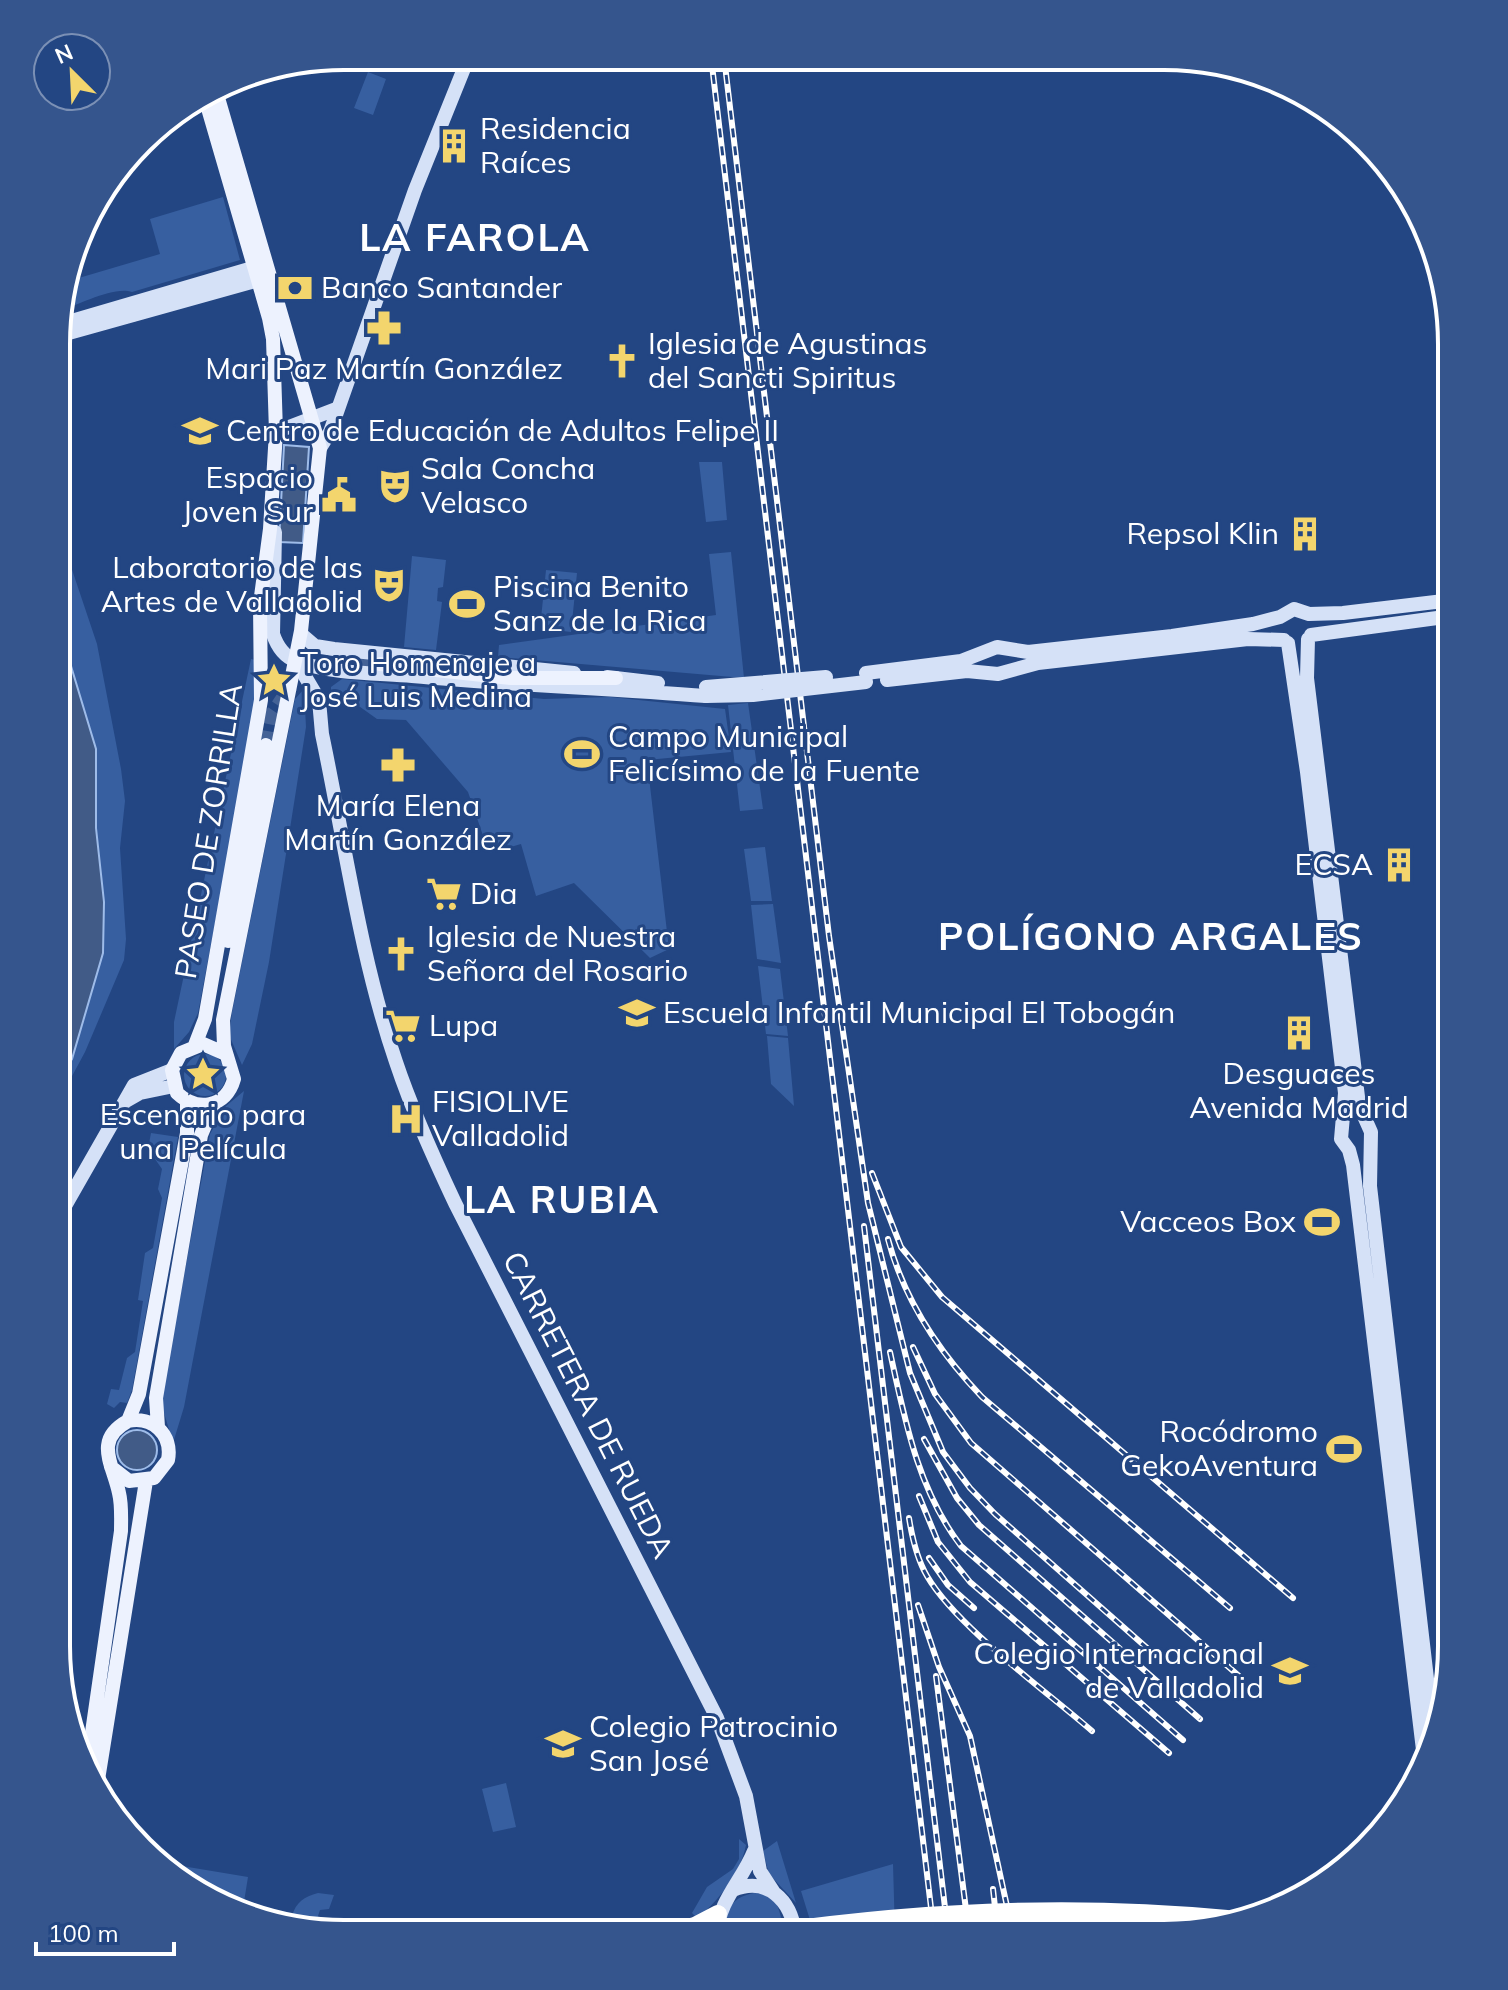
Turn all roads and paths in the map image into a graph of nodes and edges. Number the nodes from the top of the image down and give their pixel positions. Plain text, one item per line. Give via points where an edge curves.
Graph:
1 (463, 71) edge
2 (218, 101) edge
3 (208, 107) edge
4 (261, 273) junction
5 (71, 322) edge
6 (71, 332) edge
7 (336, 409) junction
8 (313, 418) junction
9 (276, 432) junction
10 (320, 448) junction
11 (273, 480) junction
12 (1438, 601) edge
13 (1309, 614) junction
14 (1280, 617) junction
15 (1438, 618) edge
16 (301, 634) junction
17 (1310, 637) junction
18 (1286, 641) junction
19 (1005, 650) junction
20 (986, 654) junction
21 (296, 661) junction
22 (380, 664) tunnel mouth
23 (329, 668) junction
24 (1006, 670) junction
25 (991, 672) junction
26 (866, 677) junction
27 (616, 678) junction
28 (706, 691) junction
29 (319, 700) junction
30 (266, 745) tunnel mouth
31 (202, 1030) junction
32 (195, 1045) junction
33 (226, 1054) junction
34 (172, 1070) junction
35 (174, 1086) junction
36 (125, 1101) junction
37 (187, 1101) junction
38 (214, 1104) junction
39 (1364, 1124) junction
40 (1345, 1127) junction
41 (1368, 1146) junction
42 (1349, 1150) junction
43 (70, 1197) edge
44 (128, 1421) junction
45 (158, 1427) junction
46 (111, 1467) junction
47 (146, 1481) junction
48 (1430, 1708) edge
49 (1421, 1738) edge
50 (90, 1748) edge
51 (100, 1770) edge
52 (754, 1851) junction
53 (733, 1890) junction
54 (773, 1891) junction
55 (1199, 1917) edge
56 (718, 1920) edge
57 (792, 1920) edge
58 (863, 1920) edge

1 - 7 street
2 - 4 main road, PASEO DE ZORRILLA
3 - 4 main road, PASEO DE ZORRILLA
4 - 5 street
4 - 6 street
4 - 8 main road, PASEO DE ZORRILLA
4 - 9 main road, PASEO DE ZORRILLA via 273,339
7 - 8 street
7 - 10 street
8 - 9 street
8 - 10 main road, PASEO DE ZORRILLA
9 - 11 main road, PASEO DE ZORRILLA
10 - 16 main road, PASEO DE ZORRILLA
11 - 21 street, PASEO DE ZORRILLA via 277,491 271,620 278,648
11 - 31 main road, PASEO DE ZORRILLA via 260,604 261,700
12 - 13 street
13 - 14 street via 1294,609
13 - 17 street
14 - 18 street via 1278,630
14 - 19 street via 1172,636
15 - 17 street
16 - 21 main road, PASEO DE ZORRILLA
16 - 27 street via 315,646 338,650
17 - 18 street
17 - 39 street via 1307,678
18 - 24 street via 1248,639
18 - 40 street via 1307,772
19 - 20 street via 994,648
19 - 24 street via 1010,658
20 - 25 street
20 - 26 street
21 - 23 street
21 - 29 street, CARRETERA DE RUEDA
21 - 33 main road, PASEO DE ZORRILLA via 223,1020
22 - 27 main road via 511,678
23 - 28 street via 512,686
23 - 29 street, CARRETERA DE RUEDA via 318,686
24 - 25 street
25 - 26 street
26 - 28 street, bridge
27 - 28 street
29 - 52 street, CARRETERA DE RUEDA via 372,976 427,1145 717,1718 746,1796
30 - 31 main road via 211,1014
31 - 32 main road, PASEO DE ZORRILLA
32 - 33 main road
32 - 34 main road, PASEO DE ZORRILLA via 181,1053
33 - 38 main road, PASEO DE ZORRILLA via 233,1067 232,1085
34 - 35 main road
34 - 36 street via 134,1085
35 - 36 street
35 - 37 main road
36 - 43 street
37 - 38 main road
37 - 44 main road via 187,1133 139,1394
38 - 45 main road, PASEO DE ZORRILLA via 201,1135 156,1398
39 - 40 street
39 - 41 street via 1371,1132
40 - 42 street via 1341,1139
41 - 42 street
41 - 48 street
42 - 49 street
44 - 45 main road via 144,1420
44 - 46 main road via 108,1442
45 - 47 main road, PASEO DE ZORRILLA via 168,1445 168,1460
46 - 47 main road via 129,1481
46 - 50 main road via 120,1497 121,1531
47 - 51 main road, PASEO DE ZORRILLA
52 - 53 street
52 - 54 street, CARRETERA DE RUEDA
53 - 54 street via 754,1885
53 - 56 street
54 - 57 street, CARRETERA DE RUEDA
55 - 58 highway, bridge via 982,1912

